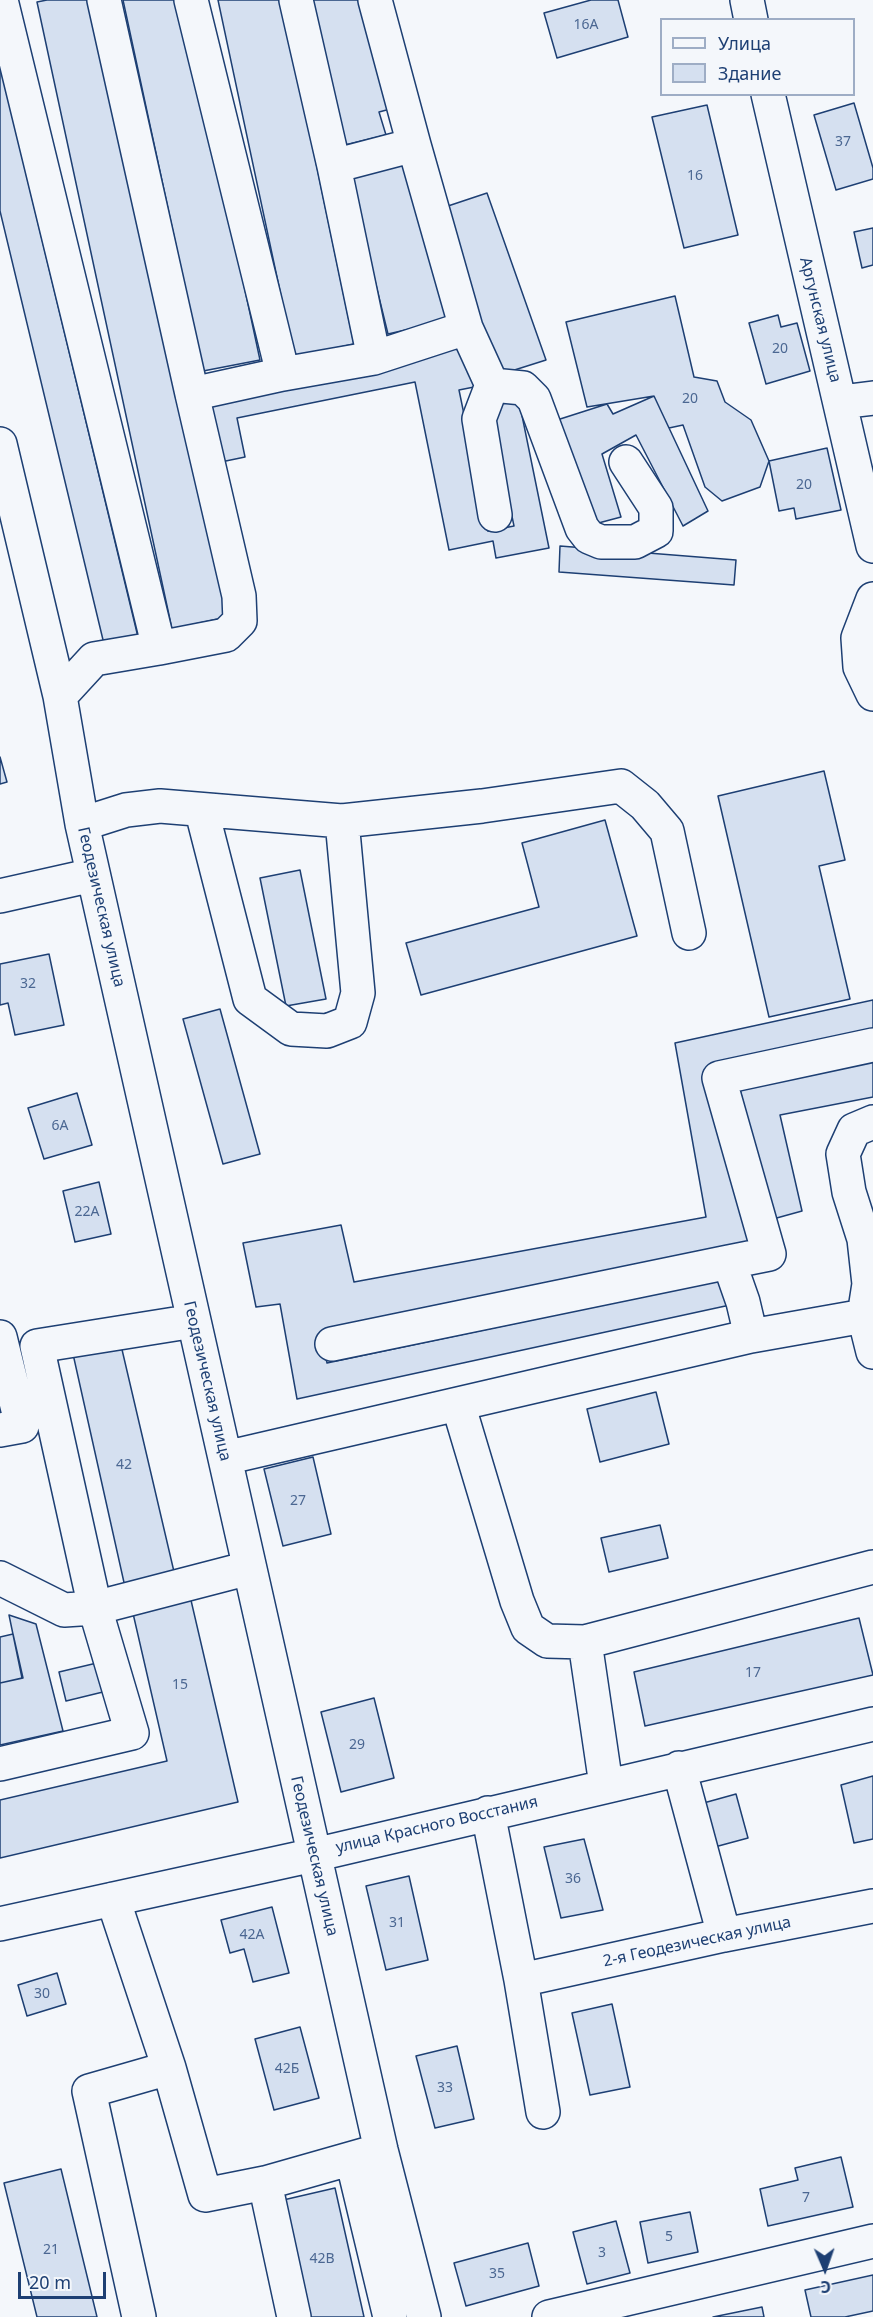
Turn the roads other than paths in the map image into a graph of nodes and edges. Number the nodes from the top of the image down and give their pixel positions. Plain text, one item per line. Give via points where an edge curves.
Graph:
1 (1, 0) edge
2 (104, 0) edge
3 (191, 0) edge
4 (296, 0) edge
5 (375, 0) edge
6 (747, 0) edge
7 (751, 18) edge
8 (768, 96) edge
9 (414, 145) junction
10 (334, 166) junction
11 (466, 328) junction
12 (374, 358) junction
13 (283, 375) junction
14 (492, 385) junction
15 (192, 394) junction
16 (873, 398) edge
17 (841, 402) junction
18 (0, 444) edge
19 (627, 462) dead end
20 (495, 515) dead end
21 (873, 546) edge
22 (872, 609) edge
23 (159, 648) junction
24 (873, 694) edge
25 (60, 696) junction
26 (202, 812) junction
27 (342, 821) junction
28 (82, 824) junction
29 (93, 875) junction
30 (0, 896) edge
31 (689, 933) dead end
32 (873, 1045) edge
33 (873, 1122) edge
34 (729, 1262) junction
35 (864, 1316) junction
36 (194, 1321) junction
37 (751, 1336) junction
38 (0, 1337) edge
39 (332, 1344) dead end
40 (873, 1352) edge
41 (458, 1404) junction
42 (0, 1430) edge
43 (225, 1458) junction
44 (873, 1567) edge
45 (249, 1569) junction
46 (0, 1578) edge
47 (95, 1608) junction
48 (585, 1642) junction
49 (873, 1724) edge
50 (0, 1764) edge
51 (679, 1768) junction
52 (606, 1785) junction
53 (488, 1813) junction
54 (314, 1855) junction
55 (113, 1899) junction
56 (873, 1906) edge
57 (0, 1924) edge
58 (724, 1935) junction
59 (521, 1980) junction
60 (169, 2068) junction
61 (543, 2112) dead end
62 (366, 2154) junction
63 (265, 2183) junction
64 (873, 2241) edge
65 (139, 2317) edge
66 (294, 2317) edge
67 (390, 2317) edge
68 (424, 2317) edge
69 (549, 2317) edge

1 - 23 street
2 - 15 street
3 - 13 street
4 - 10 street
5 - 9 street
6 - 7 street
8 - 17 street, Аргунская улица
9 - 10 street
9 - 11 street
10 - 12 street
11 - 12 street
11 - 14 street
12 - 13 street
13 - 15 street
14 - 19 street via 523,388 534,399 582,528 601,542 635,542 656,531 656,508
14 - 20 street via 479,419
15 - 23 street via 239,596 240,621 226,634
16 - 17 street
17 - 21 street, Аргунская улица
18 - 25 street, Геодезическая улица
22 - 24 street via 858,638 860,667
23 - 25 street via 94,659
25 - 28 street, Геодезическая улица
26 - 27 street
26 - 27 street via 250,999 291,1029 327,1031 350,1022 358,993
26 - 28 street via 160,806 126,810
27 - 31 street via 621,786 645,805 667,831
28 - 29 street, Геодезическая улица
29 - 30 street
29 - 36 street, Геодезическая улица
32 - 34 street via 720,1078 769,1254
33 - 35 street via 854,1130 843,1154 867,1262 869,1284
34 - 37 street
34 - 39 street
35 - 37 street
35 - 40 street
36 - 43 street, Геодезическая улица
36 - 47 street via 37,1346
37 - 41 street
38 - 42 street via 22,1426
41 - 43 street
41 - 48 street via 528,1628 547,1641
43 - 45 street, Геодезическая улица
44 - 48 street
45 - 47 street
45 - 54 street, Геодезическая улица
46 - 47 street via 64,1610
47 - 50 street via 132,1733
48 - 52 street
49 - 51 street, улица Красного Восстания
51 - 52 street, улица Красного Восстания
51 - 58 street
52 - 53 street, улица Красного Восстания
53 - 54 street, улица Красного Восстания
53 - 59 street
54 - 55 street, улица Красного Восстания
54 - 62 street, Геодезическая улица
55 - 57 street, улица Красного Восстания
55 - 60 street
56 - 58 street, 2-я Геодезическая улица
58 - 59 street, 2-я Геодезическая улица
59 - 61 street
60 - 63 street via 205,2195
60 - 65 street via 89,2091
62 - 63 street
62 - 67 street
62 - 68 street, Геодезическая улица
63 - 66 street
64 - 69 street

